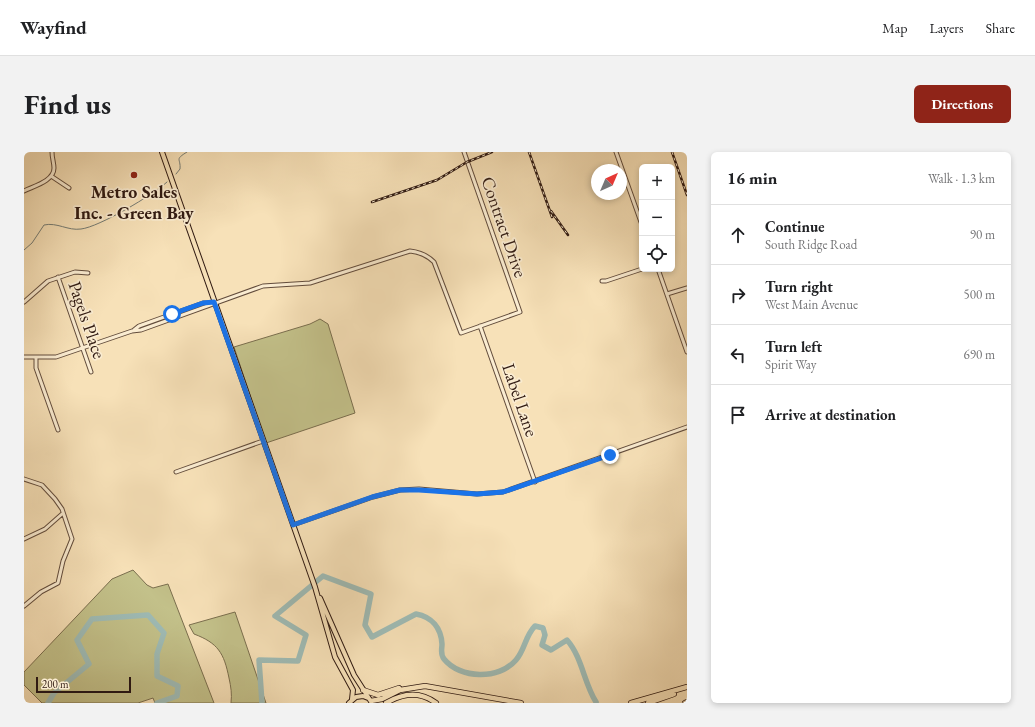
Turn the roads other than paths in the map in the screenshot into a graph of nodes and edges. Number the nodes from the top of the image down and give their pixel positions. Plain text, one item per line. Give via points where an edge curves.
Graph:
1 (52, 152) edge
2 (162, 152) edge
3 (464, 152) edge
4 (616, 152) edge
5 (51, 176) junction
6 (24, 186) edge
7 (69, 188) dead end
8 (25, 190) edge
9 (639, 217) edge
10 (639, 270) edge
11 (659, 272) edge
12 (88, 273) dead end
13 (58, 277) junction
14 (602, 281) dead end
15 (687, 288) edge
16 (667, 294) junction
17 (24, 302) edge
18 (214, 302) junction
19 (480, 326) junction
20 (83, 348) junction
21 (687, 352) edge
22 (24, 357) edge
23 (36, 357) junction
24 (91, 372) dead end
25 (687, 427) edge
26 (58, 430) dead end
27 (263, 441) junction
28 (176, 472) dead end
29 (24, 479) edge
30 (535, 482) junction
31 (62, 514) junction
32 (293, 525) junction
33 (24, 539) edge
34 (315, 587) junction
35 (24, 606) edge
36 (409, 688) junction
37 (687, 688) edge
38 (363, 690) junction
39 (371, 701) edge
40 (350, 702) edge
41 (386, 703) edge
42 (436, 703) edge
43 (521, 703) edge
44 (631, 703) edge
45 (648, 703) edge

1 - 5 street via 54,168
2 - 18 main road
3 - 19 street, Contract Drive via 520,312
4 - 9 street
5 - 7 street
5 - 8 street
6 - 8 street
10 - 14 street
11 - 16 street
12 - 13 street via 75,272
13 - 17 street via 48,281
13 - 20 street, Pagels Place
15 - 16 street
16 - 21 street
18 - 19 street via 262,286 310,284 410,251 427,256 434,262 461,333
18 - 20 street via 205,308
18 - 27 main road
19 - 30 street, Label Lane
20 - 23 street via 56,357
20 - 24 street, Pagels Place
22 - 23 street
23 - 26 street via 36,368
25 - 30 street
27 - 28 street
27 - 32 main road
29 - 31 street via 36,482 56,499
30 - 32 street via 494,494 419,490 388,492
31 - 33 street via 45,529
31 - 35 street via 72,539 58,583 41,592
32 - 34 main road
34 - 38 main road
34 - 40 main road via 335,657 354,690
36 - 38 highway via 378,695
36 - 39 highway
36 - 43 highway via 433,687
37 - 44 highway
37 - 45 highway
38 - 39 main road
39 - 40 main road via 363,696
41 - 42 highway via 411,694 424,696

